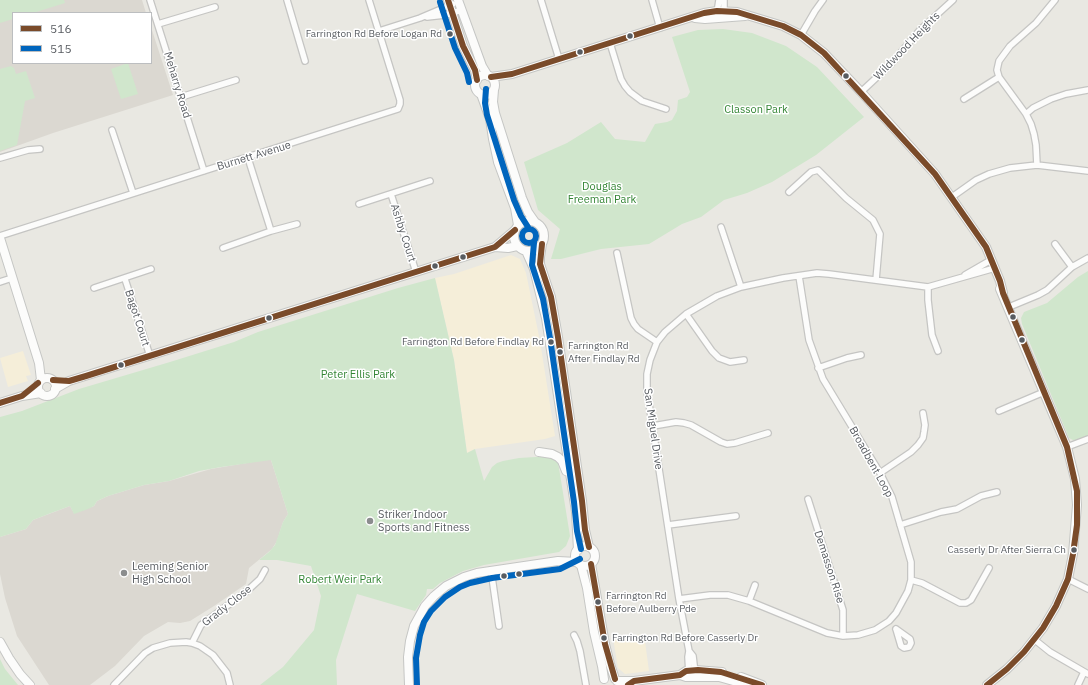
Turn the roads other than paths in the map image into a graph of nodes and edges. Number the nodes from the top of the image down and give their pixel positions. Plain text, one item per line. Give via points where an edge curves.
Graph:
1 (150, 0) edge
2 (288, 0) edge
3 (369, 0) edge
4 (541, 0) edge
5 (652, 0) edge
6 (719, 0) edge
7 (724, 0) edge
8 (823, 0) edge
9 (953, 0) edge
10 (1055, 0) edge
11 (460, 4) edge
12 (450, 6) edge
13 (214, 7) dead end
14 (721, 14) junction
15 (158, 24) junction
16 (660, 28) junction
17 (379, 31) junction
18 (801, 36) junction
19 (610, 43) junction
20 (559, 59) junction
21 (305, 61) dead end
22 (512, 74) junction
23 (490, 77) junction
24 (999, 77) junction
25 (236, 80) dead end
26 (477, 80) junction
27 (494, 88) junction
28 (1088, 90) edge
29 (861, 92) junction
30 (481, 94) junction
31 (181, 97) junction
32 (964, 98) dead end
33 (666, 109) dead end
34 (1026, 114) junction
35 (112, 130) dead end
36 (40, 149) dead end
37 (0, 158) edge
38 (248, 158) junction
39 (1037, 165) junction
40 (204, 171) junction
41 (1088, 171) edge
42 (430, 181) dead end
43 (789, 192) dead end
44 (133, 194) junction
45 (391, 194) junction
46 (952, 197) junction
47 (359, 204) dead end
48 (535, 222) junction
49 (297, 224) dead end
50 (517, 227) junction
51 (721, 227) dead end
52 (271, 231) junction
53 (0, 237) edge
54 (542, 244) junction
55 (1055, 244) dead end
56 (517, 246) junction
57 (495, 247) junction
58 (223, 248) dead end
59 (526, 251) junction
60 (617, 253) dead end
61 (1088, 258) edge
62 (991, 265) junction
63 (1072, 267) junction
64 (151, 269) dead end
65 (416, 272) junction
66 (799, 276) junction
67 (12, 278) junction
68 (125, 279) junction
69 (876, 280) junction
70 (0, 282) edge
71 (741, 287) junction
72 (928, 287) junction
73 (94, 288) dead end
74 (1009, 307) junction
75 (686, 314) junction
76 (657, 342) junction
77 (938, 350) dead end
78 (861, 355) dead end
79 (150, 356) junction
80 (744, 360) dead end
81 (818, 368) junction
82 (45, 380) junction
83 (69, 381) junction
84 (55, 389) junction
85 (1044, 392) junction
86 (41, 393) junction
87 (22, 396) junction
88 (0, 403) edge
89 (999, 411) dead end
90 (923, 413) dead end
91 (652, 426) junction
92 (768, 433) dead end
93 (1088, 439) edge
94 (1067, 447) junction
95 (539, 452) dead end
96 (880, 473) junction
97 (997, 492) dead end
98 (808, 499) dead end
99 (576, 512) junction
100 (736, 516) dead end
101 (668, 525) junction
102 (900, 525) junction
103 (589, 547) junction
104 (577, 551) junction
105 (558, 561) junction
106 (579, 563) junction
107 (591, 564) junction
108 (989, 568) dead end
109 (264, 570) dead end
110 (492, 570) junction
111 (1068, 579) junction
112 (911, 580) junction
113 (755, 584) dead end
114 (1088, 589) edge
115 (679, 599) junction
116 (749, 601) junction
117 (889, 620) junction
118 (499, 626) dead end
119 (896, 629) dead end
120 (574, 635) dead end
121 (843, 636) junction
122 (1035, 640) junction
123 (0, 642) edge
124 (192, 642) junction
125 (692, 673) junction
126 (1086, 673) edge
127 (602, 682) edge
128 (617, 682) edge
129 (743, 682) edge
130 (631, 683) edge
131 (30, 685) edge
132 (114, 685) edge
133 (230, 685) edge
134 (409, 685) edge
135 (586, 685) edge
136 (762, 685) edge
137 (987, 685) edge
138 (1078, 685) edge

1 - 15 street, Meharry Road
2 - 21 street
3 - 17 street, Burnett Avenue
4 - 20 street
5 - 16 street
6 - 14 street
7 - 14 street
8 - 18 street
9 - 29 street, Wildwood Heights via 919,31 891,64
10 - 24 street via 998,61
11 - 12 street
11 - 23 main road via 482,66
12 - 17 street via 445,15 420,18
12 - 26 main road
13 - 15 street
14 - 16 main road via 705,19 693,17
14 - 18 main road via 738,18 750,16 783,26
15 - 31 street, Meharry Road
16 - 19 main road
17 - 38 street, Burnett Avenue via 400,100 398,109
18 - 29 main road via 824,53
19 - 20 main road
19 - 33 street via 621,79 630,92 642,101
20 - 22 main road
22 - 23 main road
22 - 27 main road
23 - 26 main road via 482,76
23 - 27 main road via 494,81
24 - 32 street
24 - 34 street
25 - 31 street
26 - 30 main road via 476,88
27 - 30 main road via 487,95
27 - 48 main road via 495,113 522,198
28 - 34 street via 1051,99
29 - 46 main road via 921,158
30 - 50 main road via 490,119 498,162 515,208
31 - 40 street, Meharry Road
34 - 39 street via 1034,134
35 - 44 street
36 - 37 street
38 - 40 street, Burnett Avenue
38 - 52 street
39 - 41 street
39 - 46 street via 1010,168 989,174
40 - 44 street, Burnett Avenue
42 - 45 street, Ashby Court
43 - 69 street via 811,172 818,170 873,220 880,234
44 - 53 street, Burnett Avenue
45 - 47 street, Ashby Court
45 - 65 street, Ashby Court
46 - 62 main road via 977,236 981,250
48 - 50 main road via 526,221
48 - 54 main road via 544,234
49 - 52 street
50 - 56 main road via 514,238
50 - 57 main road
51 - 71 street
52 - 58 street
53 - 67 main road
54 - 59 main road via 535,250
54 - 103 main road via 540,264 551,297 558,337
55 - 63 street
56 - 57 main road
56 - 59 main road
57 - 65 main road
59 - 99 main road via 534,269 546,318
60 - 76 street via 631,318 638,329
61 - 63 street
62 - 72 street, San Miguel Drive
62 - 74 main road
63 - 74 street via 1047,290
64 - 68 street, Bagot Court
65 - 79 main road
66 - 69 street, San Miguel Drive via 829,274
66 - 71 street, San Miguel Drive
66 - 81 street, Broadbent Loop via 810,340
67 - 70 street
67 - 82 main road
68 - 73 street, Bagot Court
68 - 79 street, Bagot Court
69 - 72 street, San Miguel Drive
71 - 75 street, San Miguel Drive via 712,298
72 - 77 street via 932,335
74 - 85 main road
75 - 76 street, San Miguel Drive
75 - 80 street via 719,358 730,362
76 - 91 street, San Miguel Drive via 647,374
78 - 81 street
79 - 83 main road
81 - 96 street, Broadbent Loop
82 - 83 main road
82 - 84 main road via 55,384
82 - 86 main road via 38,388
82 - 87 main road
83 - 84 main road
84 - 86 main road via 49,395
85 - 89 street
85 - 94 main road
86 - 87 main road
87 - 88 main road
90 - 96 street via 924,432 918,445
91 - 92 street via 676,422 691,425 727,444
91 - 101 street, San Miguel Drive
93 - 94 street
94 - 111 main road via 1075,479 1077,505 1075,539
95 - 99 main road via 552,454 562,461 571,503
96 - 102 street, Broadbent Loop via 892,497
97 - 102 street via 981,496 957,508
98 - 121 street, Demasson Rise via 843,610
99 - 104 main road
100 - 101 street
101 - 115 street, San Miguel Drive
102 - 112 street, Broadbent Loop via 911,562
103 - 104 main road
103 - 107 main road via 595,556
104 - 105 main road
104 - 106 main road
105 - 106 main road
105 - 110 main road
106 - 107 main road via 586,566
106 - 127 main road via 587,588 602,666
107 - 128 main road via 605,644
108 - 112 street via 971,600 966,603
109 - 124 street, Grady Close via 260,579 247,591 201,625
110 - 118 street
110 - 134 main road via 456,580 425,606 414,626 410,641
111 - 114 street
111 - 122 main road via 1056,606
112 - 117 street, Broadbent Loop via 904,601
113 - 116 street
115 - 116 street, Broadbent Loop via 719,594
115 - 125 street, San Miguel Drive
116 - 121 street, Broadbent Loop via 814,629
117 - 119 street
117 - 121 street, Broadbent Loop via 867,633
120 - 135 street via 580,651
122 - 126 street
122 - 137 main road via 1008,669
123 - 131 main road
124 - 132 street via 170,643 153,648
124 - 133 street via 218,660 227,673
125 - 129 main road via 721,672
125 - 130 main road via 686,671 680,675
126 - 138 street
127 - 128 main road via 608,677
128 - 130 main road
129 - 136 main road

